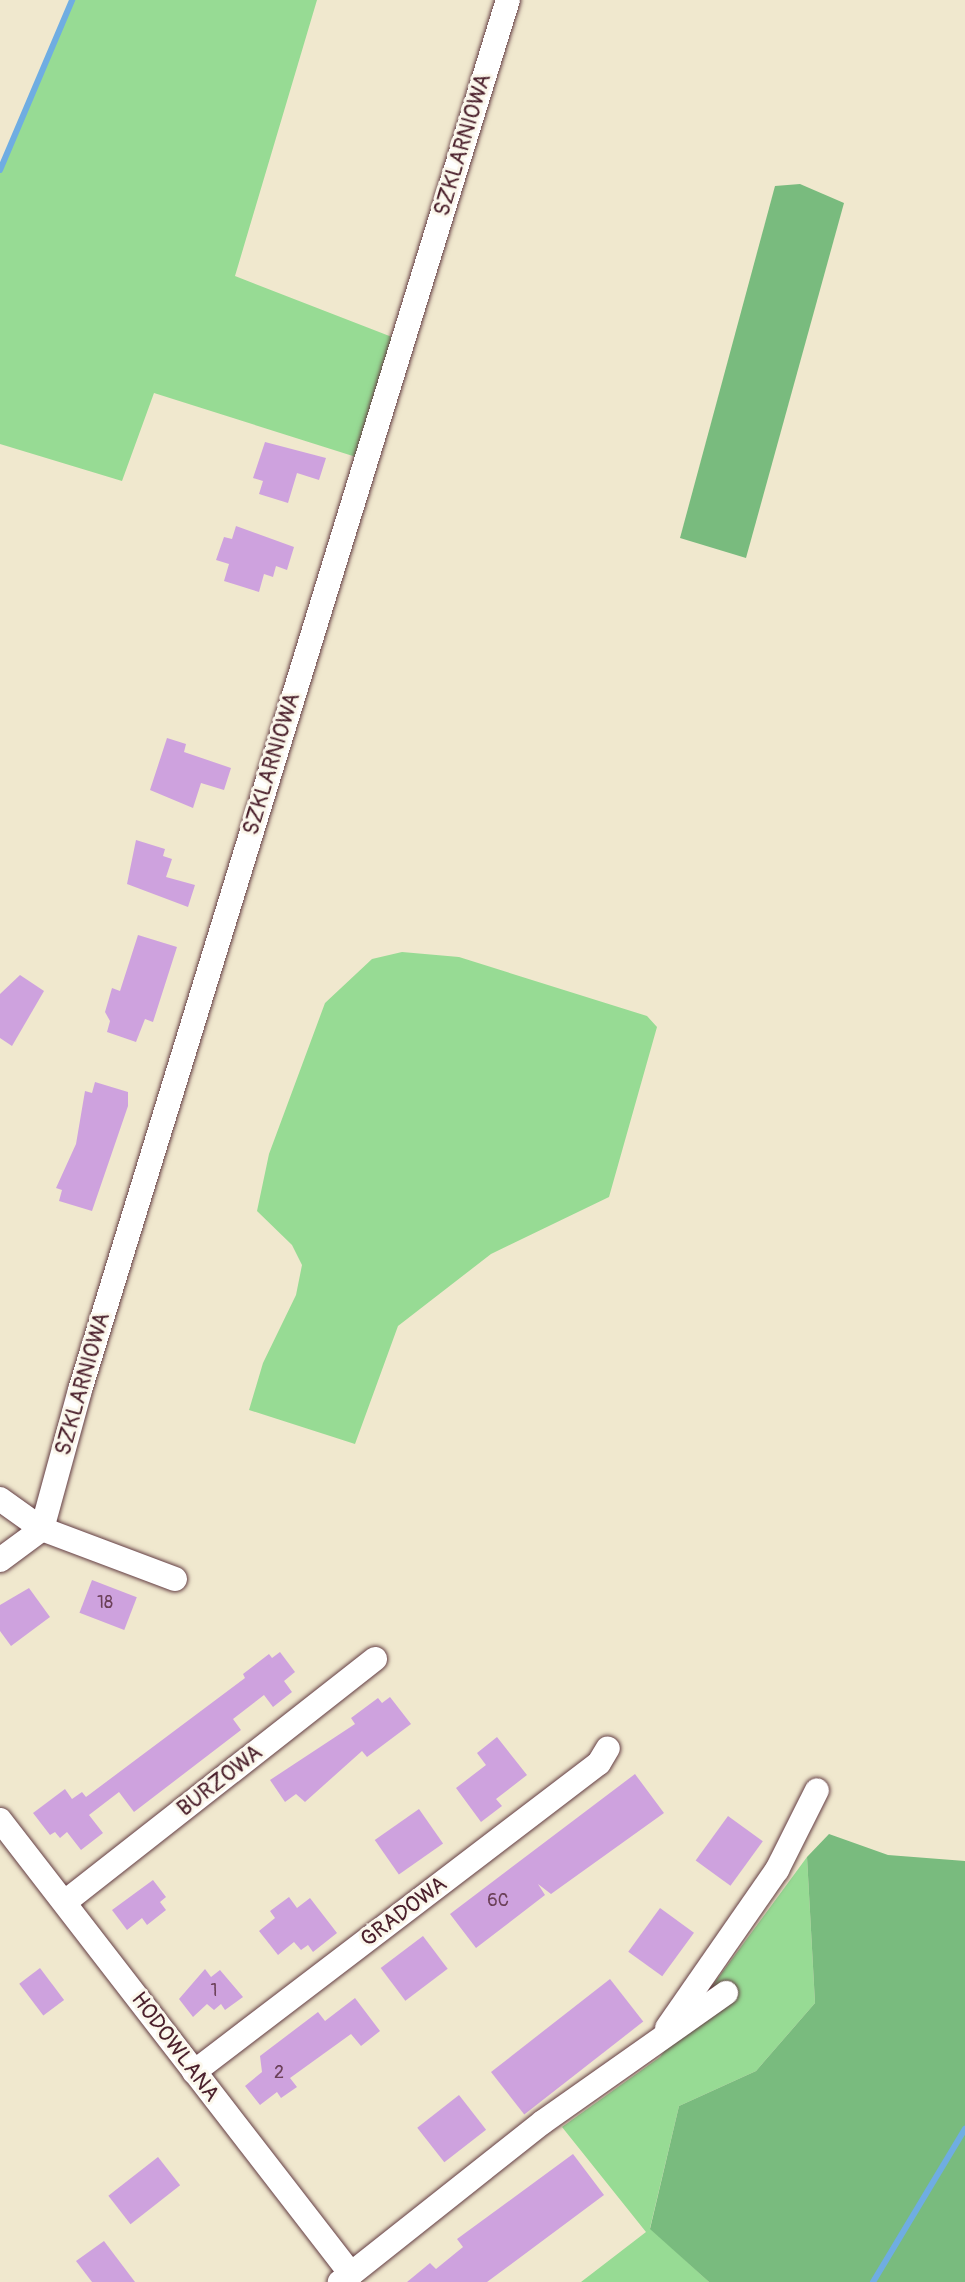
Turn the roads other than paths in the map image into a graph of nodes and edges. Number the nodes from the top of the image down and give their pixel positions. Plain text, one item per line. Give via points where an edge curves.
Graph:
1 (508, 0) edge
2 (0, 1499) edge
3 (42, 1529) junction
4 (0, 1560) edge
5 (175, 1579) dead end
6 (375, 1659) dead end
7 (608, 1748) dead end
8 (817, 1790) dead end
9 (0, 1820) edge
10 (65, 1902) junction
11 (726, 1993) dead end
12 (659, 2040) junction
13 (194, 2072) junction
14 (345, 2278) edge

1 - 3 street, SZKLARNIOWA via 89,1360
2 - 3 street
3 - 4 street
3 - 5 street
6 - 10 street, BURZOWA
7 - 13 street, GRADOWA via 599,1763
8 - 12 street, HODOWLANA via 777,1870
9 - 10 street, HODOWLANA
10 - 13 street, HODOWLANA
11 - 12 street, HODOWLANA
12 - 14 street, HODOWLANA via 543,2122
13 - 14 street, HODOWLANA

